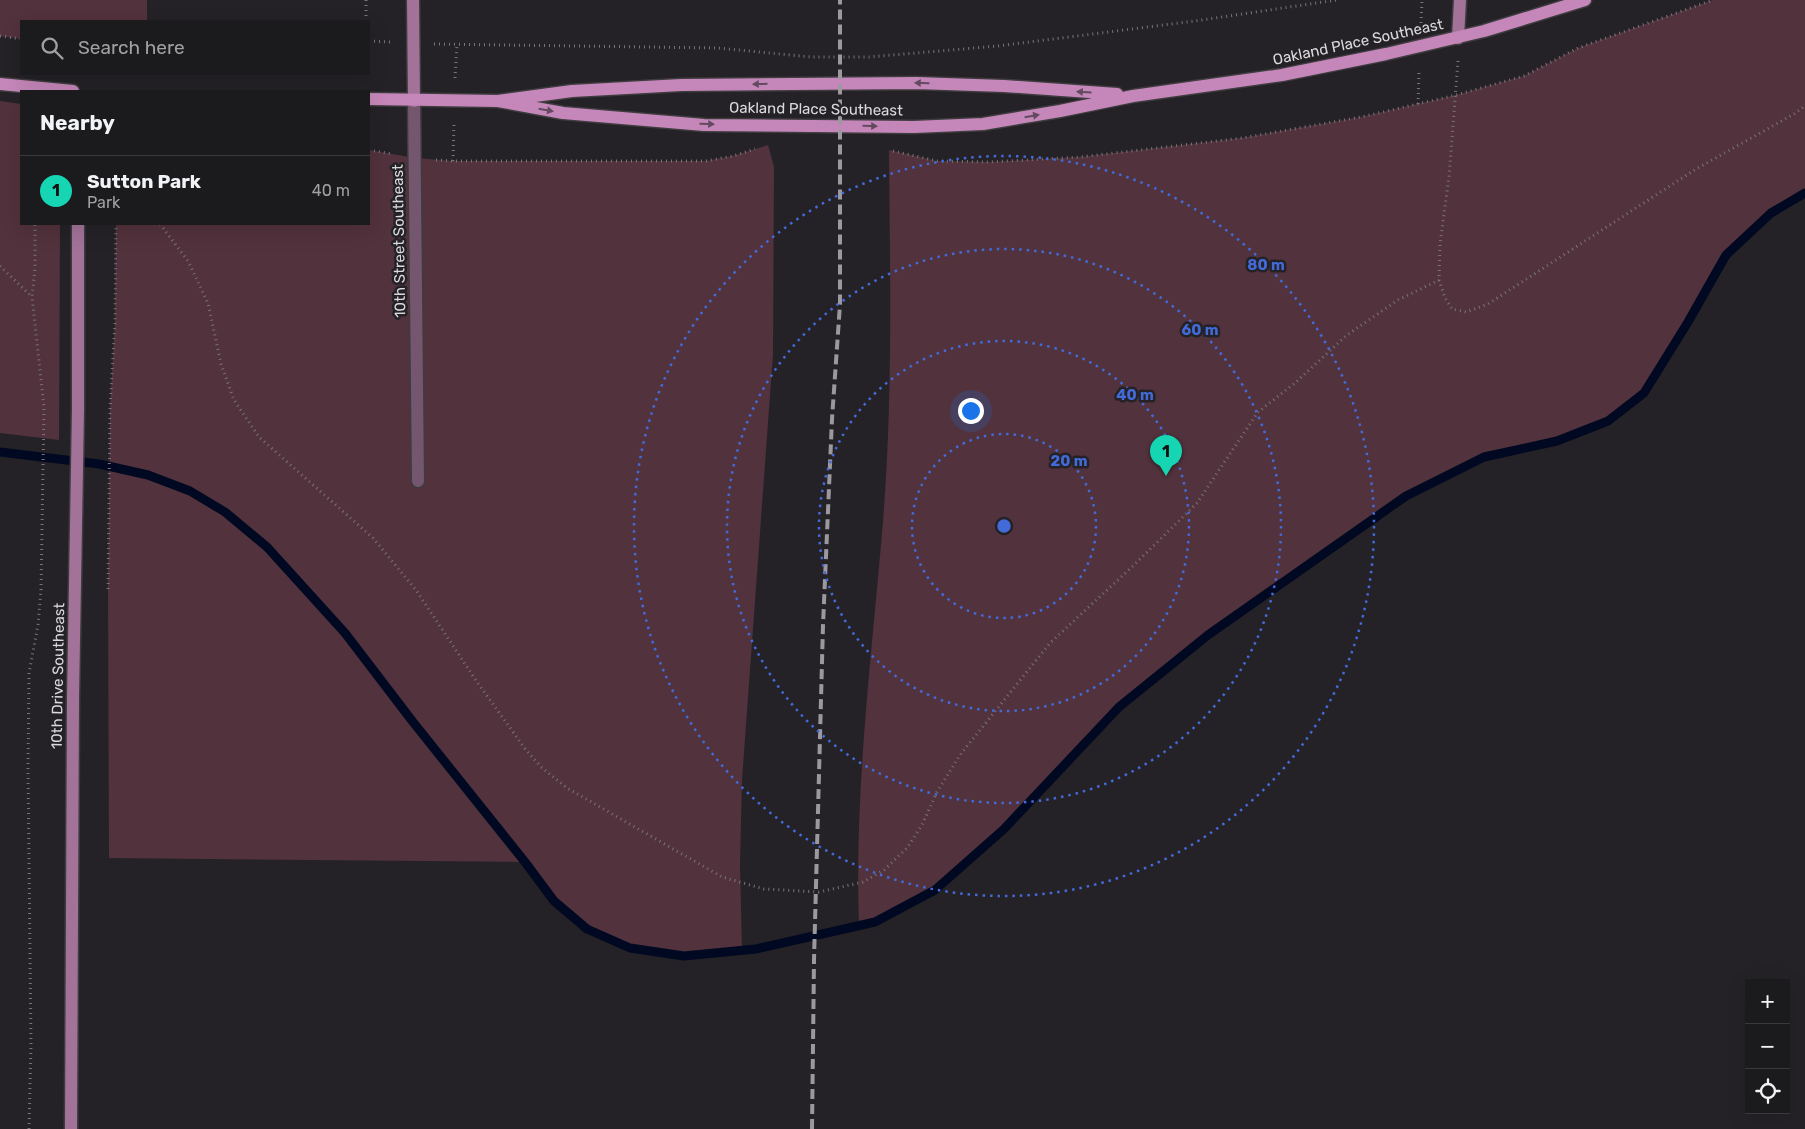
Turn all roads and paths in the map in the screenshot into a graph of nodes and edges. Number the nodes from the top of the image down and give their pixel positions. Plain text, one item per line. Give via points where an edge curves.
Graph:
1 (366, 0) edge
2 (413, 0) edge
3 (1337, 0) edge
4 (1460, 0) edge
5 (1585, 0) edge
6 (1712, 0) edge
7 (366, 20) edge
8 (0, 36) edge
9 (1458, 38) junction
10 (20, 39) edge
11 (457, 45) dead end
12 (0, 84) edge
13 (63, 90) edge
14 (1456, 95) junction
15 (1133, 96) junction
16 (370, 99) edge
17 (414, 100) junction
18 (498, 102) junction
19 (1805, 106) edge
20 (36, 225) edge
21 (78, 225) edge
22 (116, 225) edge
23 (161, 225) edge
24 (0, 266) edge
25 (1439, 280) junction
26 (32, 297) junction
27 (418, 481) dead end
28 (108, 590) dead end
29 (29, 1129) edge
30 (71, 1129) edge

1 - 7 path
2 - 17 main road, 10th Street Southeast
3 - 11 path via 998,46 869,57 811,57 718,48
4 - 9 main road
5 - 9 main road, Oakland Place Southeast
6 - 14 path via 1578,48 1524,76
8 - 10 path
9 - 14 path
9 - 15 main road, Oakland Place Southeast via 1282,75
12 - 13 main road
14 - 25 path
15 -> 18 main road, Oakland Place Southeast via 916,83 690,85 572,91
18 -> 15 main road, Oakland Place Southeast via 563,113 704,125 914,127 983,124
16 - 17 main road, Oakland Place Southeast
17 - 18 main road, Oakland Place Southeast
17 - 27 street, 10th Street Southeast
19 - 25 path via 1696,169 1488,304 1466,312 1452,309
20 - 26 path
21 - 30 main road, 10th Drive Southeast
22 - 28 path
23 - 25 path via 188,261 208,303 221,364 234,400 259,437 373,538 416,590 477,682 541,767 567,788 722,877 764,889 819,892 863,882 884,870 907,848 966,747 1050,643 1197,503 1258,412 1347,335 1398,300
24 - 26 path
26 - 29 path via 44,407 41,590 29,682

